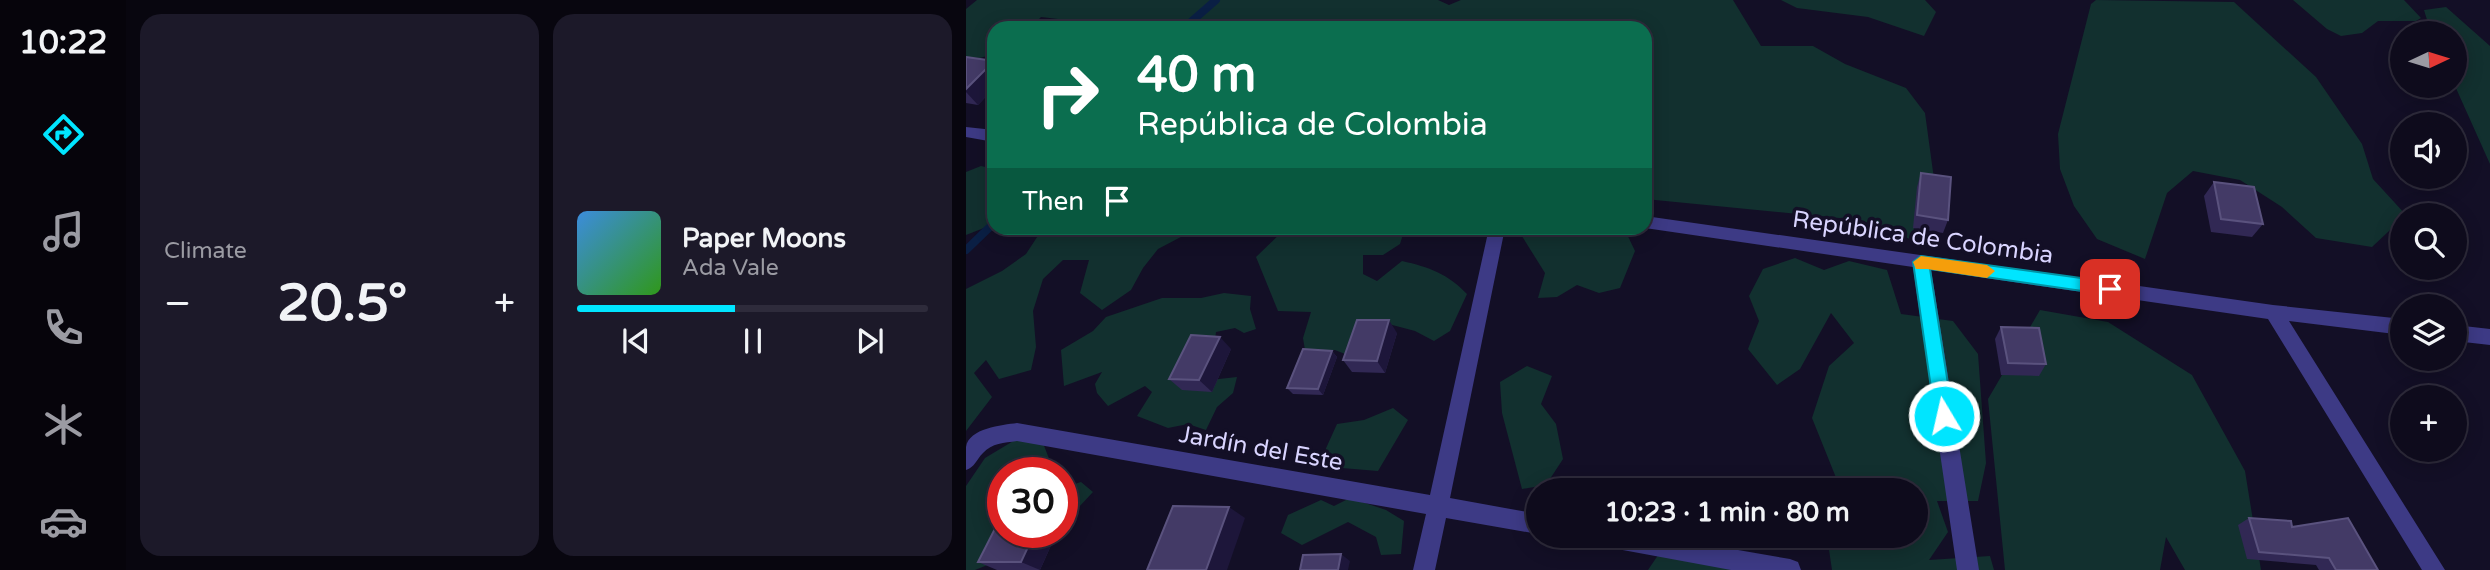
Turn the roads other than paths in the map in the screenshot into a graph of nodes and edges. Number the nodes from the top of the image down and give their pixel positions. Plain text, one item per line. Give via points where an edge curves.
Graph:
1 (966, 132) edge
2 (987, 135) edge
3 (1652, 223) edge
4 (1495, 235) edge
5 (1921, 262) junction
6 (2273, 312) junction
7 (2390, 326) edge
8 (2467, 334) edge
9 (2490, 337) edge
10 (971, 453) edge
11 (1437, 506) junction
12 (1526, 522) edge
13 (1668, 548) edge
14 (1424, 570) edge
15 (1790, 570) edge
16 (1968, 570) edge
17 (2434, 570) edge

1 - 2 street
3 - 5 street, República de Colombia
4 - 11 street
5 - 6 street, República de Colombia
5 - 16 street
6 - 7 street, República de Colombia
6 - 17 street
8 - 9 street
10 - 11 street, Jardín del Este via 991,436 1017,432
11 - 12 street, Jardín del Este
11 - 14 street
13 - 15 street

